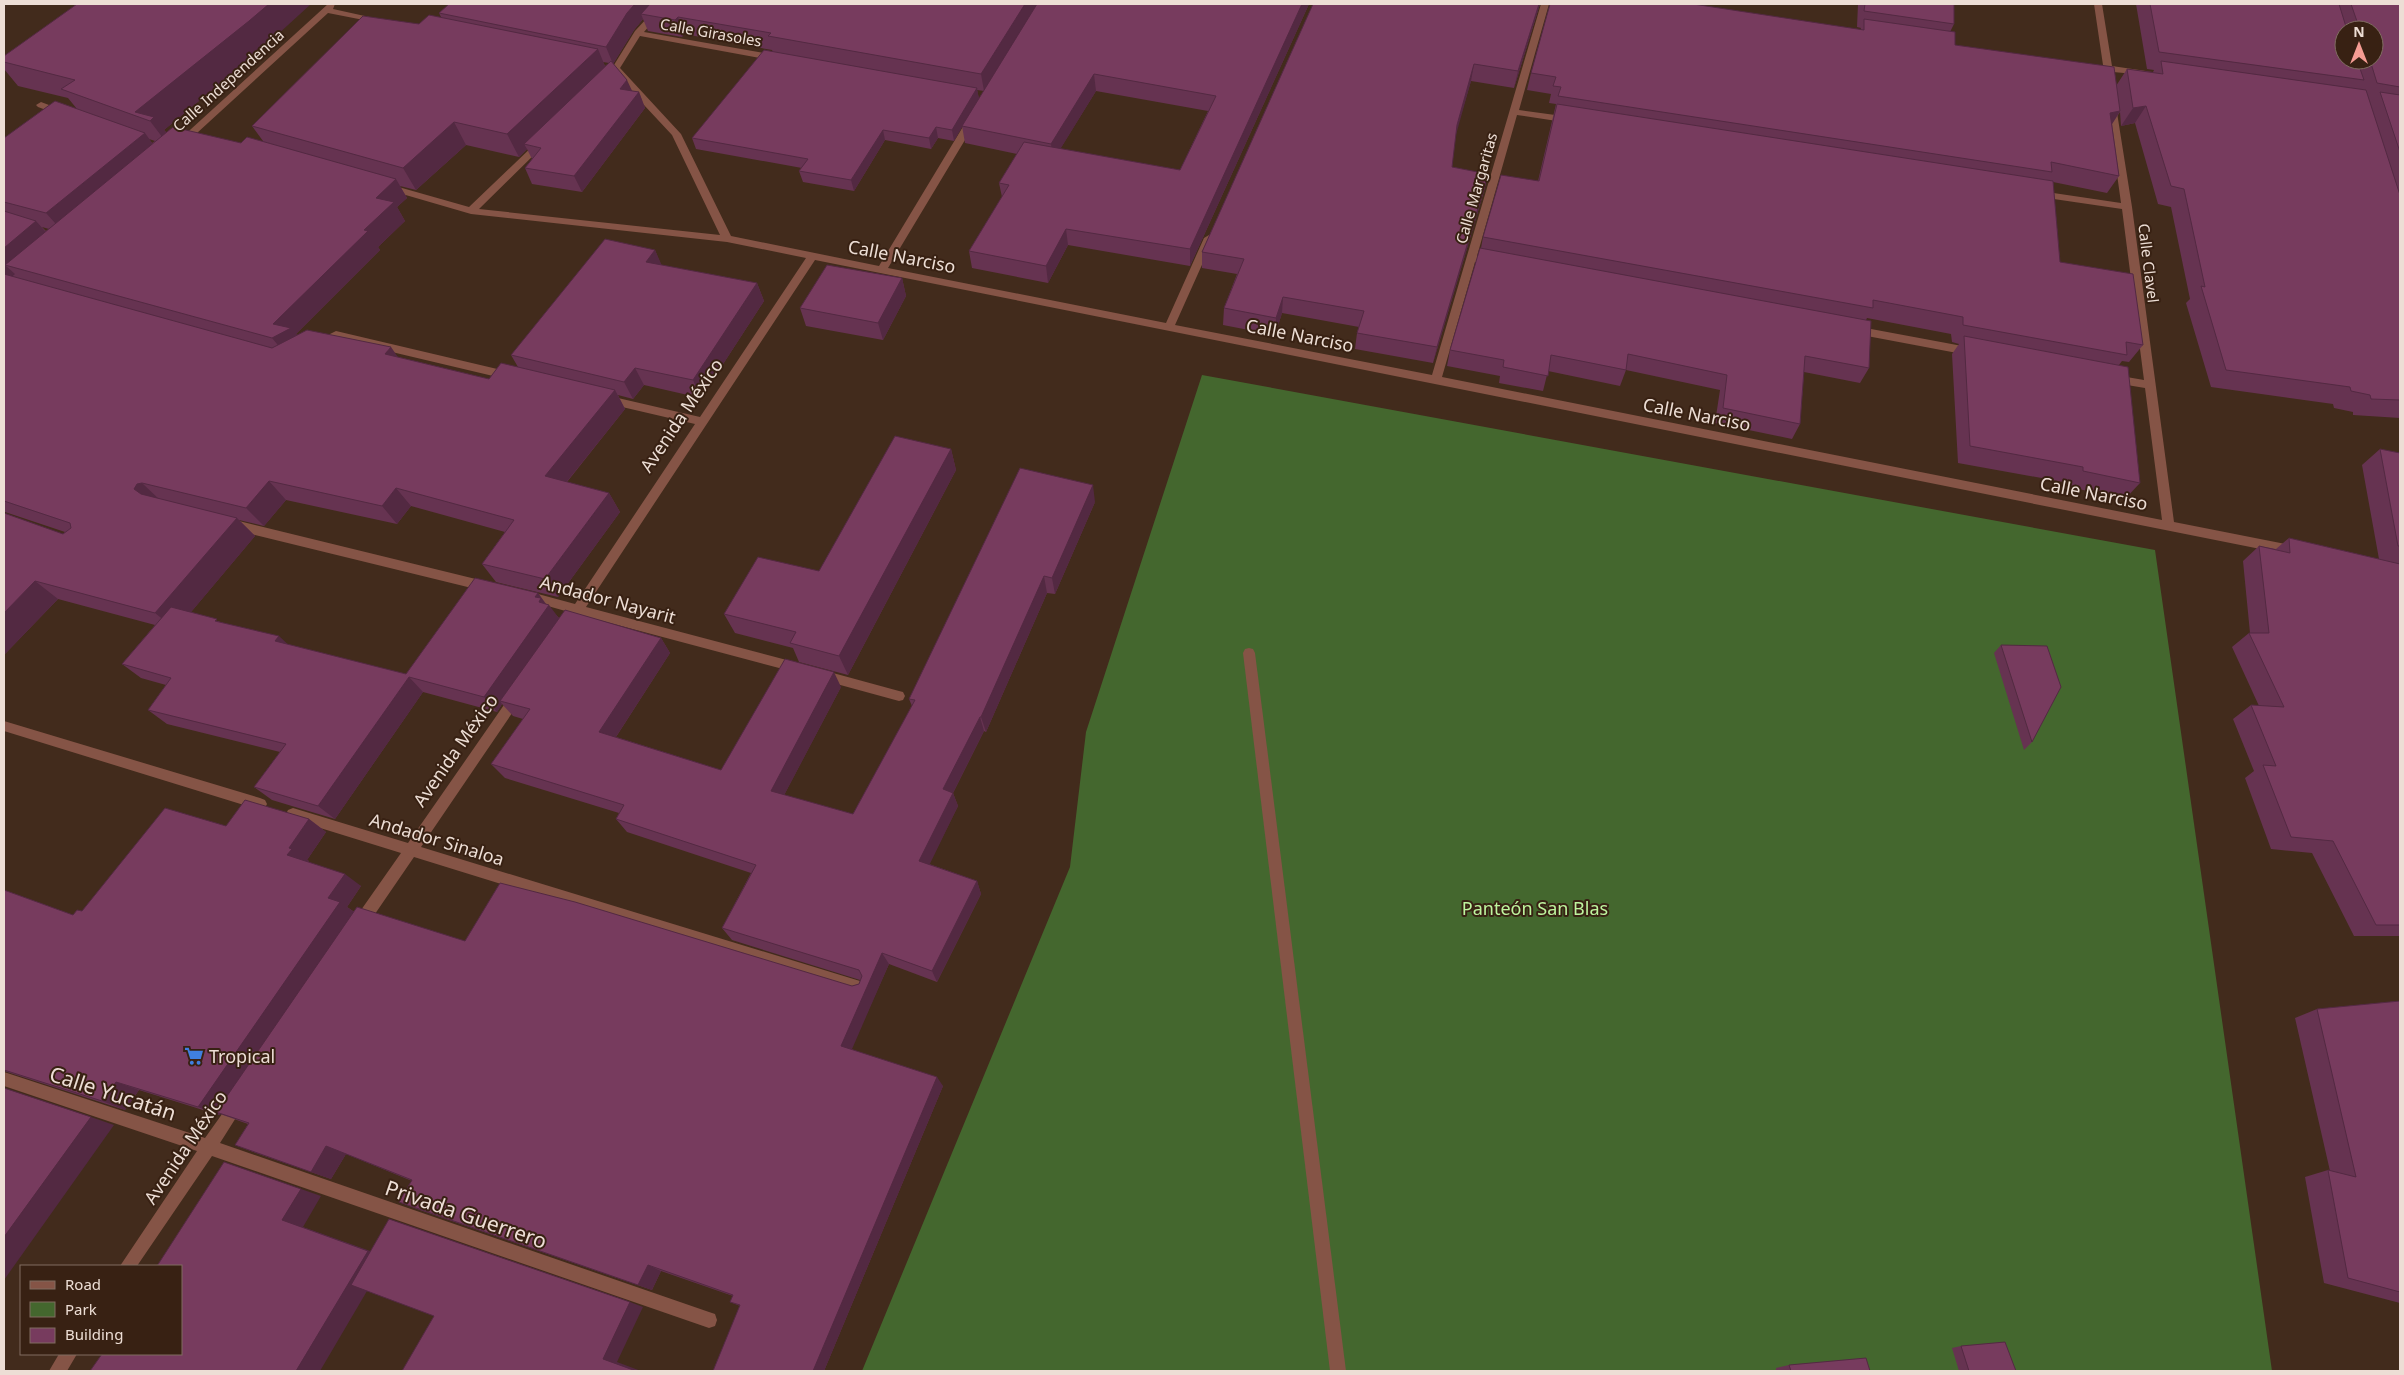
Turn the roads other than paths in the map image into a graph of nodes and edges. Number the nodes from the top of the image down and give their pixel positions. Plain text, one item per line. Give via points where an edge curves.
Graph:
1 (664, 4) edge
2 (1545, 4) edge
3 (2098, 4) edge
4 (330, 7) edge
5 (385, 22) edge
6 (638, 33) junction
7 (783, 59) edge
8 (2088, 65) edge
9 (613, 68) junction
10 (2108, 68) junction
11 (2156, 75) edge
12 (604, 82) edge
13 (41, 105) edge
14 (977, 112) edge
15 (1514, 112) junction
16 (69, 115) edge
17 (1582, 122) edge
18 (548, 136) edge
19 (177, 147) edge
20 (375, 184) edge
21 (2029, 192) edge
22 (2127, 207) junction
23 (471, 211) junction
24 (1214, 228) edge
25 (726, 239) junction
26 (812, 256) junction
27 (1471, 258) junction
28 (1500, 263) edge
29 (882, 269) junction
30 (1169, 326) junction
31 (1840, 327) edge
32 (312, 349) edge
33 (1985, 354) edge
34 (2101, 376) edge
35 (518, 378) edge
36 (1436, 380) junction
37 (2150, 385) junction
38 (595, 396) edge
39 (700, 421) junction
40 (220, 521) edge
41 (2170, 526) junction
42 (2304, 553) edge
43 (578, 608) junction
44 (556, 641) edge
45 (1250, 653) dead end
46 (522, 689) edge
47 (899, 696) dead end
48 (4, 726) edge
49 (410, 850) junction
50 (354, 933) edge
51 (860, 988) edge
52 (4, 1079) edge
53 (242, 1098) edge
54 (209, 1147) junction
55 (129, 1265) edge
56 (709, 1320) dead end
57 (68, 1355) edge
58 (57, 1371) edge
59 (1338, 1371) edge

1 - 6 street
2 - 15 street, Calle Margaritas
3 - 10 street, Calle Clavel
4 - 5 street
4 - 19 street, Calle Independencia via 199,134
6 - 7 street, Calle Girasoles
6 - 9 street
8 - 10 street
9 - 12 street
9 - 25 street via 676,134
10 - 11 street
10 - 22 street, Calle Clavel
13 - 16 street
14 - 29 street
15 - 17 street
15 - 27 street, Calle Margaritas
18 - 23 street
20 - 23 street, Calle Narciso
21 - 22 street
22 - 37 street, Calle Clavel
23 - 25 street, Calle Narciso
24 - 30 street
25 - 26 street, Calle Narciso
26 - 29 street, Calle Narciso
26 - 39 street, Avenida México
27 - 28 street
27 - 36 street, Calle Margaritas
29 - 30 street, Calle Narciso
30 - 36 street, Calle Narciso
31 - 33 street
32 - 35 street via 336,335
34 - 37 street
36 - 41 street, Calle Narciso
37 - 41 street, Calle Clavel
38 - 39 street
39 - 43 street, Avenida México
40 - 43 street, Andador Nayarit
41 - 42 street, Calle Narciso
43 - 44 street, Avenida México
43 - 47 street, Andador Nayarit
45 - 59 street
46 - 49 street, Avenida México
48 - 49 street, Andador Sinaloa
49 - 50 street, Avenida México
49 - 51 street, Andador Sinaloa
52 - 54 street, Calle Yucatán
53 - 54 street, Avenida México
54 - 55 street, Avenida México
54 - 56 street, Privada Guerrero
57 - 58 street

